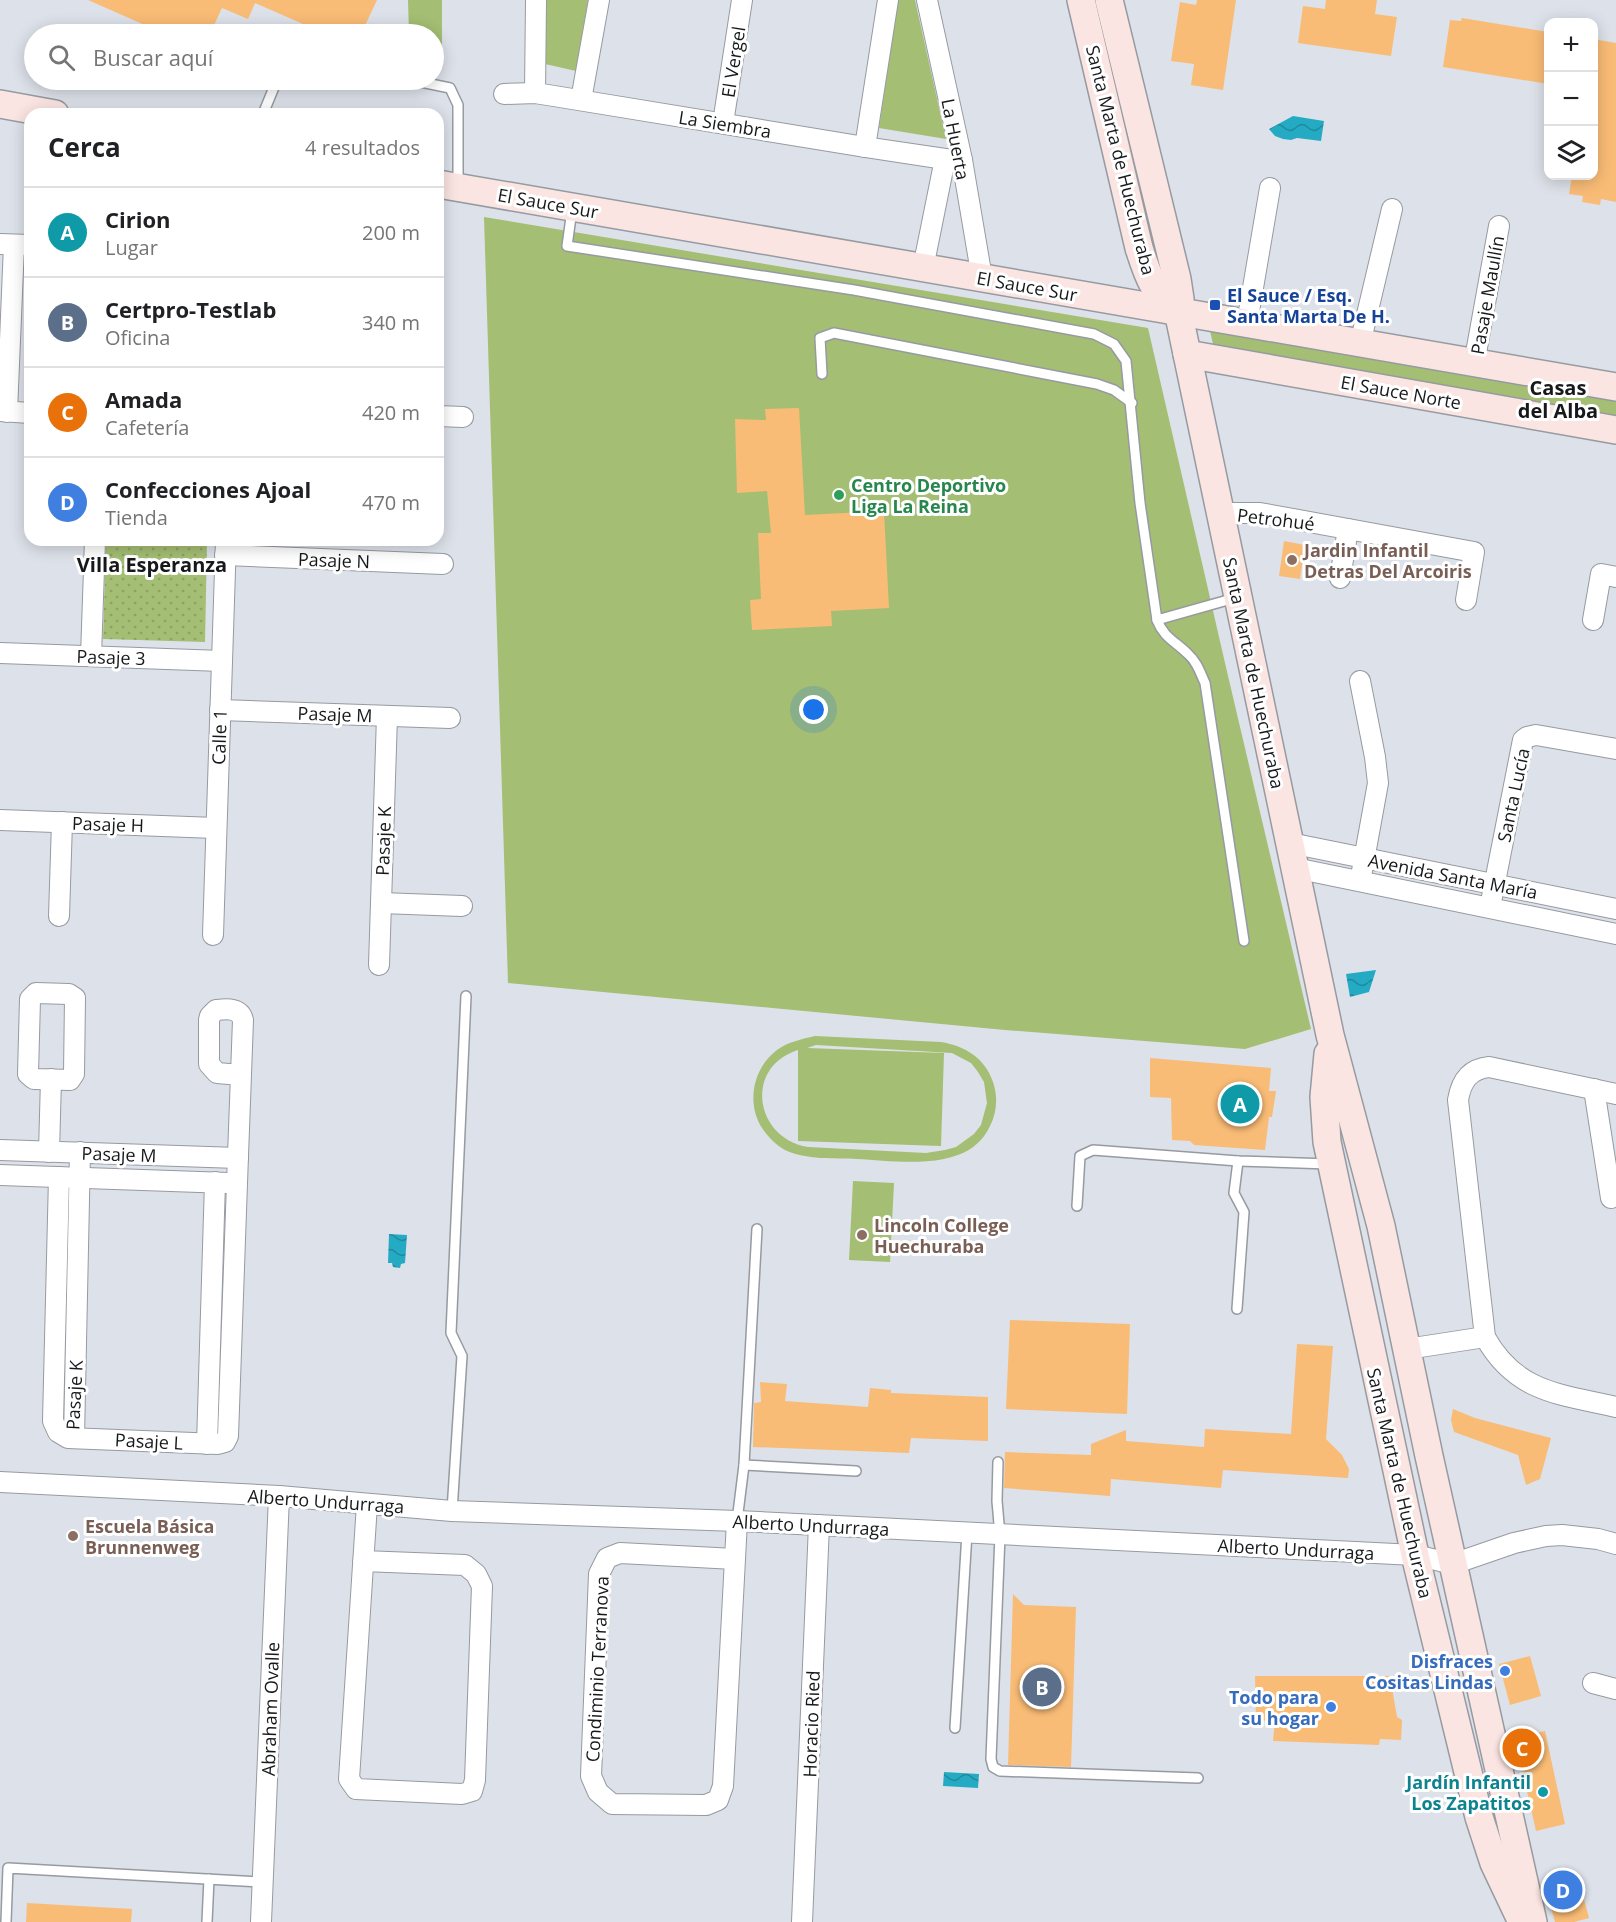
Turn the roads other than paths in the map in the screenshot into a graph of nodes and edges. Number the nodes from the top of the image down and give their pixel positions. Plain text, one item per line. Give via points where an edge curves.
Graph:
1 (536, 0) edge
2 (599, 0) edge
3 (742, 0) edge
4 (888, 0) edge
5 (927, 0) edge
6 (1081, 0) edge
7 (1109, 0) edge
8 (444, 87) edge
9 (273, 90) edge
10 (535, 93) junction
11 (504, 94) dead end
12 (581, 100) junction
13 (0, 104) edge
14 (24, 108) edge
15 (265, 108) edge
16 (723, 123) junction
17 (866, 147) junction
18 (953, 160) junction
19 (448, 186) edge
20 (1270, 188) dead end
21 (573, 208) junction
22 (1392, 208) dead end
23 (1499, 226) dead end
24 (15, 245) edge
25 (923, 268) junction
26 (982, 278) junction
27 (1178, 311) junction
28 (1247, 323) junction
29 (1360, 344) junction
30 (1187, 354) junction
31 (1474, 364) junction
32 (822, 374) dead end
33 (1616, 387) edge
34 (1132, 403) junction
35 (3, 411) edge
36 (24, 412) edge
37 (444, 416) edge
38 (464, 417) dead end
39 (1616, 430) edge
40 (1220, 513) junction
41 (1348, 529) junction
42 (95, 546) edge
43 (225, 548) edge
44 (443, 564) dead end
45 (1608, 576) edge
46 (1340, 578) dead end
47 (1238, 597) junction
48 (1466, 600) dead end
49 (1157, 620) junction
50 (1593, 620) dead end
51 (0, 653) edge
52 (91, 656) junction
53 (222, 661) junction
54 (1360, 681) dead end
55 (220, 710) junction
56 (387, 716) junction
57 (450, 718) dead end
58 (1616, 749) edge
59 (0, 819) edge
60 (62, 822) junction
61 (216, 828) junction
62 (1292, 856) junction
63 (1365, 859) junction
64 (1360, 882) junction
65 (1495, 885) junction
66 (381, 903) junction
67 (462, 906) dead end
68 (1490, 909) junction
69 (1616, 909) edge
70 (58, 916) dead end
71 (1616, 934) edge
72 (213, 935) dead end
73 (1244, 941) dead end
74 (379, 965) dead end
75 (466, 996) dead end
76 (1330, 1035) junction
77 (241, 1075) dead end
78 (51, 1080) junction
79 (1594, 1089) junction
80 (1616, 1094) edge
81 (0, 1150) edge
82 (49, 1152) junction
83 (80, 1152) junction
84 (238, 1158) junction
85 (1238, 1161) junction
86 (1331, 1164) junction
87 (0, 1175) edge
88 (59, 1177) junction
89 (80, 1178) junction
90 (215, 1182) junction
91 (237, 1183) junction
92 (1611, 1198) dead end
93 (1077, 1206) dead end
94 (757, 1229) dead end
95 (1237, 1309) dead end
96 (1485, 1337) junction
97 (1407, 1349) junction
98 (1616, 1407) edge
99 (1422, 1420) junction
100 (1387, 1427) junction
101 (74, 1438) junction
102 (216, 1443) junction
103 (998, 1462) dead end
104 (744, 1465) junction
105 (856, 1471) dead end
106 (0, 1482) edge
107 (279, 1496) junction
108 (368, 1504) junction
109 (452, 1511) junction
110 (737, 1521) junction
111 (819, 1525) junction
112 (967, 1533) junction
113 (1000, 1535) junction
114 (1616, 1544) edge
115 (1415, 1555) junction
116 (735, 1559) junction
117 (363, 1561) junction
118 (1453, 1564) junction
119 (1593, 1683) dead end
120 (1616, 1689) edge
121 (955, 1728) dead end
122 (1198, 1778) dead end
123 (209, 1879) junction
124 (262, 1882) junction
125 (1520, 1918) edge
126 (6, 1922) edge
127 (207, 1922) edge
128 (261, 1922) edge
129 (802, 1922) edge

1 - 10 street
2 - 12 street
3 - 16 street, El Vergel
4 - 17 street
5 - 18 street, La Huerta
6 - 27 street, Santa Marta de Huechuraba via 1139,248 1153,285
7 - 27 street, Santa Marta de Huechuraba via 1177,279
8 - 19 lane via 450,88 458,105
9 - 15 lane
10 - 11 street, La Siembra
10 - 12 street, La Siembra
12 - 16 street, La Siembra
13 - 14 street
16 - 17 street, La Siembra
17 - 18 street, La Siembra
18 - 25 street
18 - 26 street, La Huerta
19 - 21 street, El Sauce Sur
20 - 28 street
21 - 25 street, El Sauce Sur
21 - 34 lane via 567,246 854,290 1094,334 1114,344 1126,361
22 - 29 street
23 - 31 street, Pasaje Maullín
24 - 35 street
25 - 26 street, El Sauce Sur
26 - 27 street, El Sauce Sur
27 - 28 street, El Sauce Sur
27 - 30 street, Santa Marta de Huechuraba
28 - 29 street, El Sauce Sur
29 - 31 street, El Sauce Sur
30 - 39 street, El Sauce Norte
30 - 40 street, Santa Marta de Huechuraba
31 - 33 street, El Sauce Sur
32 - 34 lane via 820,338 834,333 1097,384
34 - 49 lane via 1140,504
35 - 36 street
37 - 38 street
40 - 41 street, Petrohué via 1260,513
40 - 47 street, Santa Marta de Huechuraba
41 - 46 street
41 - 48 street, Petrohué via 1474,552
42 - 52 street
43 - 44 street, Pasaje N
43 - 53 street, Calle 1
45 - 50 street
47 - 49 lane
47 - 62 street, Santa Marta de Huechuraba
49 - 73 lane via 1162,632 1197,664 1205,683
51 - 52 street, Pasaje 3
52 - 53 street, Pasaje 3
53 - 55 street, Calle 1
54 - 63 street via 1377,770 1377,795
55 - 56 street, Pasaje M
55 - 61 street, Calle 1
56 - 57 street, Pasaje M
56 - 66 street, Pasaje K
58 - 65 street, Santa Lucía via 1536,735 1527,737 1521,744
59 - 60 street, Pasaje H
60 - 61 street, Pasaje H
60 - 70 street
61 - 72 street, Calle 1
62 - 63 street, Avenida Santa María
62 - 64 street, Avenida Santa María
62 - 76 street, Santa Marta de Huechuraba
63 - 64 street
63 - 65 street, Avenida Santa María
64 - 68 street, Avenida Santa María
65 - 68 street, Santa Lucía
65 - 69 street, Avenida Santa María
66 - 67 street
66 - 74 street, Pasaje K
68 - 71 street, Avenida Santa María
75 - 109 lane via 451,1333 462,1356
76 - 86 street, Santa Marta de Huechuraba via 1324,1125
76 - 97 street, Santa Marta de Huechuraba via 1381,1226
77 - 84 street
78 - 78 street via 70,1080 73,1076 75,1000 69,994 36,993 30,999 27,1071 32,1078
78 - 82 street
79 - 80 street
79 - 92 street
79 - 96 street via 1489,1067 1473,1071 1462,1085 1458,1113
81 - 82 street, Pasaje M
82 - 83 street, Pasaje M
83 - 84 street, Pasaje M
83 - 89 street, Pasaje K
84 - 91 street
85 - 86 lane
85 - 93 lane via 1093,1150 1080,1156
85 - 95 lane via 1234,1193 1244,1212
86 - 100 street, Santa Marta de Huechuraba
87 - 88 street, Pasaje M
88 - 89 street, Pasaje M
88 - 101 street, Pasaje K via 53,1421 62,1436
89 - 90 street, Pasaje M
89 - 101 street, Pasaje K
90 - 91 street, Pasaje M
90 - 102 street
91 - 102 street via 228,1436
94 - 104 lane
96 - 97 street
96 - 98 street via 1499,1360 1534,1386
97 - 99 street, Santa Marta de Huechuraba
99 - 100 street
99 - 118 street, Santa Marta de Huechuraba
100 - 115 street, Santa Marta de Huechuraba
101 - 102 street, Pasaje L
103 - 113 lane via 996,1501
104 - 105 lane
104 - 110 lane
106 - 107 street, Alberto Undurraga
107 - 108 street, Alberto Undurraga
107 - 124 street, Abraham Ovalle
108 - 109 street, Alberto Undurraga
108 - 117 street
109 - 110 street, Alberto Undurraga
110 - 111 street, Alberto Undurraga
110 - 116 street, Condiminio Terranova
111 - 112 street, Alberto Undurraga
111 - 129 street, Horacio Ried
112 - 113 street, Alberto Undurraga
112 - 121 lane
113 - 115 street, Alberto Undurraga
113 - 122 lane via 993,1767 1000,1771
114 - 118 street via 1580,1536 1546,1536
115 - 118 street, Alberto Undurraga
115 - 125 street, Santa Marta de Huechuraba via 1479,1817 1494,1863
116 - 116 street, Condiminio Terranova via 723,1786 718,1800 706,1805 612,1804 598,1792 591,1776 599,1574 607,1558 620,1553
117 - 117 street via 465,1565 482,1586 472,1791 462,1794 356,1789 349,1779
118 - 125 street, Santa Marta de Huechuraba
119 - 120 street
123 - 124 lane
123 - 126 lane via 8,1868
123 - 127 lane
124 - 128 street, Abraham Ovalle

